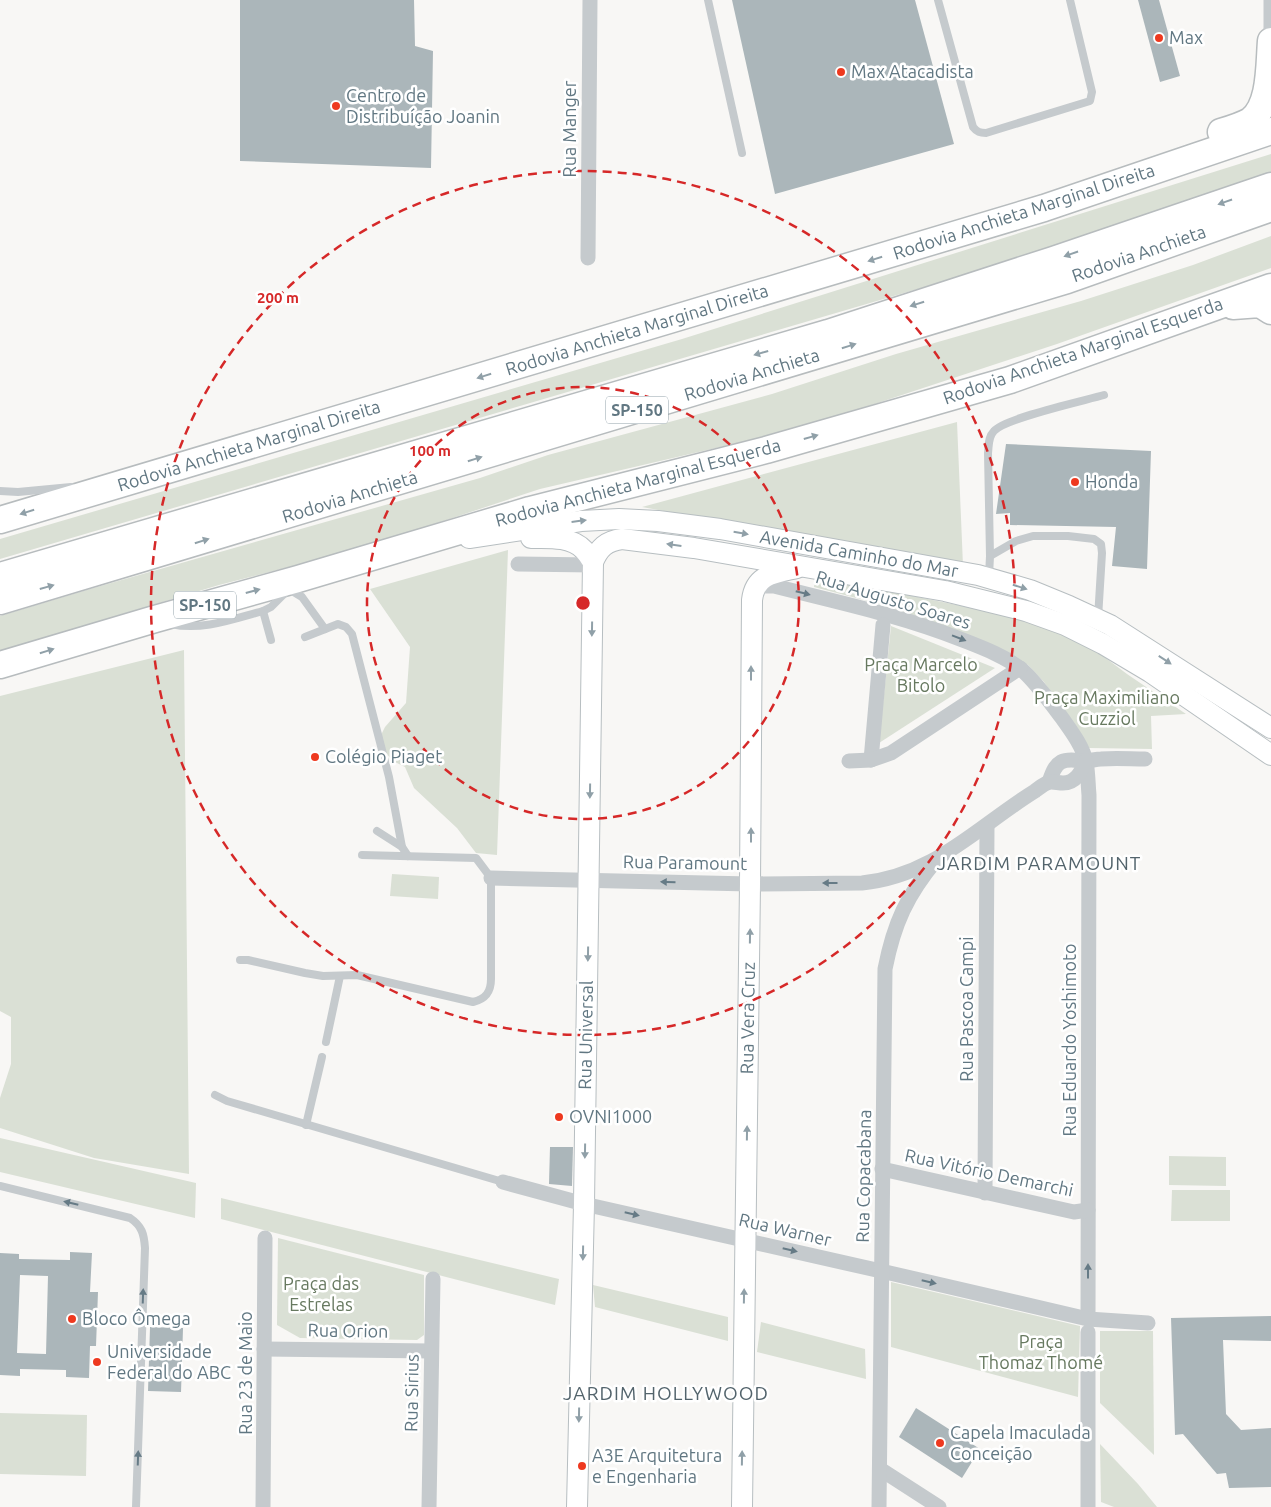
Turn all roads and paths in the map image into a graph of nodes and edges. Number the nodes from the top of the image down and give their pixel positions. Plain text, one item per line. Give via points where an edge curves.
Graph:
1 (590, 0) edge
2 (708, 0) edge
3 (938, 0) edge
4 (1070, 0) edge
5 (1271, 0) edge
6 (1271, 41) edge
7 (1271, 131) edge
8 (742, 153) dead end
9 (1271, 186) edge
10 (1092, 192) junction
11 (1271, 208) edge
12 (588, 258) dead end
13 (1271, 287) edge
14 (1212, 308) junction
15 (1271, 310) edge
16 (1104, 395) dead end
17 (137, 479) junction
18 (88, 485) dead end
19 (79, 486) dead end
20 (0, 491) edge
21 (0, 520) edge
22 (471, 538) junction
23 (410, 546) junction
24 (722, 553) junction
25 (990, 556) junction
26 (518, 564) dead end
27 (593, 564) junction
28 (806, 566) junction
29 (0, 576) edge
30 (989, 578) junction
31 (294, 584) junction
32 (755, 586) junction
33 (0, 601) edge
34 (263, 611) junction
35 (155, 619) junction
36 (1098, 620) junction
37 (883, 625) dead end
38 (325, 629) junction
39 (305, 637) dead end
40 (271, 640) dead end
41 (0, 665) edge
42 (1020, 668) junction
43 (1271, 728) edge
44 (1271, 755) edge
45 (1145, 759) dead end
46 (871, 760) junction
47 (849, 761) dead end
48 (1086, 761) junction
49 (1049, 782) junction
50 (986, 826) junction
51 (377, 831) dead end
52 (402, 847) junction
53 (362, 855) dead end
54 (408, 856) junction
55 (937, 859) junction
56 (491, 878) junction
57 (589, 880) junction
58 (879, 881) junction
59 (750, 884) junction
60 (913, 890) junction
61 (240, 960) dead end
62 (340, 976) junction
63 (326, 1042) dead end
64 (322, 1057) dead end
65 (215, 1095) dead end
66 (306, 1125) junction
67 (882, 1169) junction
68 (504, 1182) joint
69 (0, 1186) edge
70 (985, 1193) junction
71 (584, 1204) junction
72 (1088, 1210) junction
73 (265, 1238) dead end
74 (745, 1240) junction
75 (882, 1271) junction
76 (433, 1279) dead end
77 (1148, 1323) dead end
78 (1088, 1326) junction
79 (264, 1349) junction
80 (432, 1351) junction
81 (880, 1469) junction
82 (136, 1507) edge
83 (263, 1507) edge
84 (429, 1507) edge
85 (577, 1507) edge
86 (742, 1507) edge
87 (879, 1507) edge
88 (939, 1507) edge
89 (1088, 1507) edge

1 - 12 street, Rua Manger
2 - 8 lane
3 - 4 lane via 973,127 986,133 1090,101 1092,92
5 - 6 street
6 - 10 highway via 1267,92 1252,120 1146,160
7 - 10 highway, Rodovia Anchieta Marginal Direita
9 -> 29 highway, Rodovia Anchieta / SP-150 via 828,333
10 -> 17 highway, Rodovia Anchieta Marginal Direita
33 -> 11 highway, Rodovia Anchieta / SP-150 via 1058,282
13 - 14 highway, Rodovia Anchieta Marginal Esquerda / SP-150
14 - 15 highway via 1260,304
23 -> 14 highway, Rodovia Anchieta Marginal Esquerda / SP-150 via 530,510 766,450 1010,380
16 - 25 lane via 1021,417 995,429 989,438 988,453
17 - 18 lane
17 -> 21 highway, Rodovia Anchieta Marginal Direita
19 - 20 lane
22 - 23 street, Avenida Caminho do Mar
22 - 27 street via 556,538 578,544
22 -> 30 street, Avenida Caminho do Mar via 581,521 658,521 720,529
23 - 31 highway, Rodovia Anchieta Marginal Esquerda / SP-150
24 -> 27 street, Avenida Caminho do Mar via 622,539 602,546
24 - 28 street, Avenida Caminho do Mar
24 - 32 street via 743,568
25 - 30 lane
25 - 36 lane via 1033,536 1094,539 1101,544 1102,553
26 - 27 street
27 -> 57 street, Rua Universal
28 - 32 street via 771,574
28 - 44 street, Avenida Caminho do Mar via 945,591 1051,619 1103,644 1150,672
30 -> 36 street, Avenida Caminho do Mar via 1030,590
31 - 34 lane
35 -> 31 highway, Rodovia Anchieta Marginal Esquerda / SP-150
31 - 38 lane
32 -> 42 street, Rua Augusto Soares via 774,586 910,621 973,644
59 -> 32 street, Rua Vera Cruz via 752,600
34 - 35 lane via 201,627
34 - 40 lane
41 -> 35 highway, Rodovia Anchieta Marginal Esquerda / SP-150
36 -> 43 street, Avenida Caminho do Mar
37 - 46 street
38 - 39 lane
38 - 52 lane via 338,624 352,634 389,777
42 - 46 street via 892,753
42 - 48 street, Rua Augusto Soares via 1045,694 1074,736
45 - 48 street
46 - 47 street
48 - 49 street, Rua Paramount via 1074,780
48 - 49 street, Rua Paramount via 1060,763
48 - 72 street, Rua Eduardo Yoshimoto via 1089,795
49 - 50 street, Rua Paramount
50 - 55 street, Rua Paramount
50 - 70 street, Rua Pascoa Campi
51 - 52 lane
52 - 54 lane
53 - 54 lane
54 - 56 lane via 476,858
55 - 58 street, Rua Paramount
55 - 60 street, Rua Copacabana
56 - 57 street, Rua Paramount
56 - 62 lane via 491,985 481,1000 473,1002 358,975
59 -> 57 street, Rua Paramount
57 -> 71 street, Rua Universal
58 -> 59 street, Rua Paramount
58 - 60 street, Rua Paramount
74 -> 59 street, Rua Vera Cruz
60 - 67 street, Rua Copacabana via 899,918 885,969
61 - 62 lane via 305,974
62 - 63 lane
64 - 66 lane
65 - 66 lane
66 - 68 lane
67 - 70 street, Rua Vitório Demarchi
67 - 75 street, Rua Copacabana
68 - 71 street, Rua Warner
82 -> 69 lane via 145,1248 142,1230 130,1218
70 - 72 street, Rua Vitório Demarchi via 1074,1212
71 -> 74 street, Rua Warner
71 -> 85 street, Rua Universal
78 -> 72 street, Rua Eduardo Yoshimoto
73 - 79 street, Rua 23 de Maio
74 -> 75 street, Rua Warner
86 -> 74 street, Rua Vera Cruz
75 -> 78 street, Rua Warner
75 - 81 street, Rua Copacabana
76 - 80 street, Rua Sirius
77 - 78 street, Rua Warner
78 - 89 street, Rua Eduardo Yoshimoto
79 - 80 street, Rua Orion
79 - 83 street, Rua 23 de Maio
80 - 84 street, Rua Sirius
81 - 87 street, Rua Copacabana
81 - 88 street

